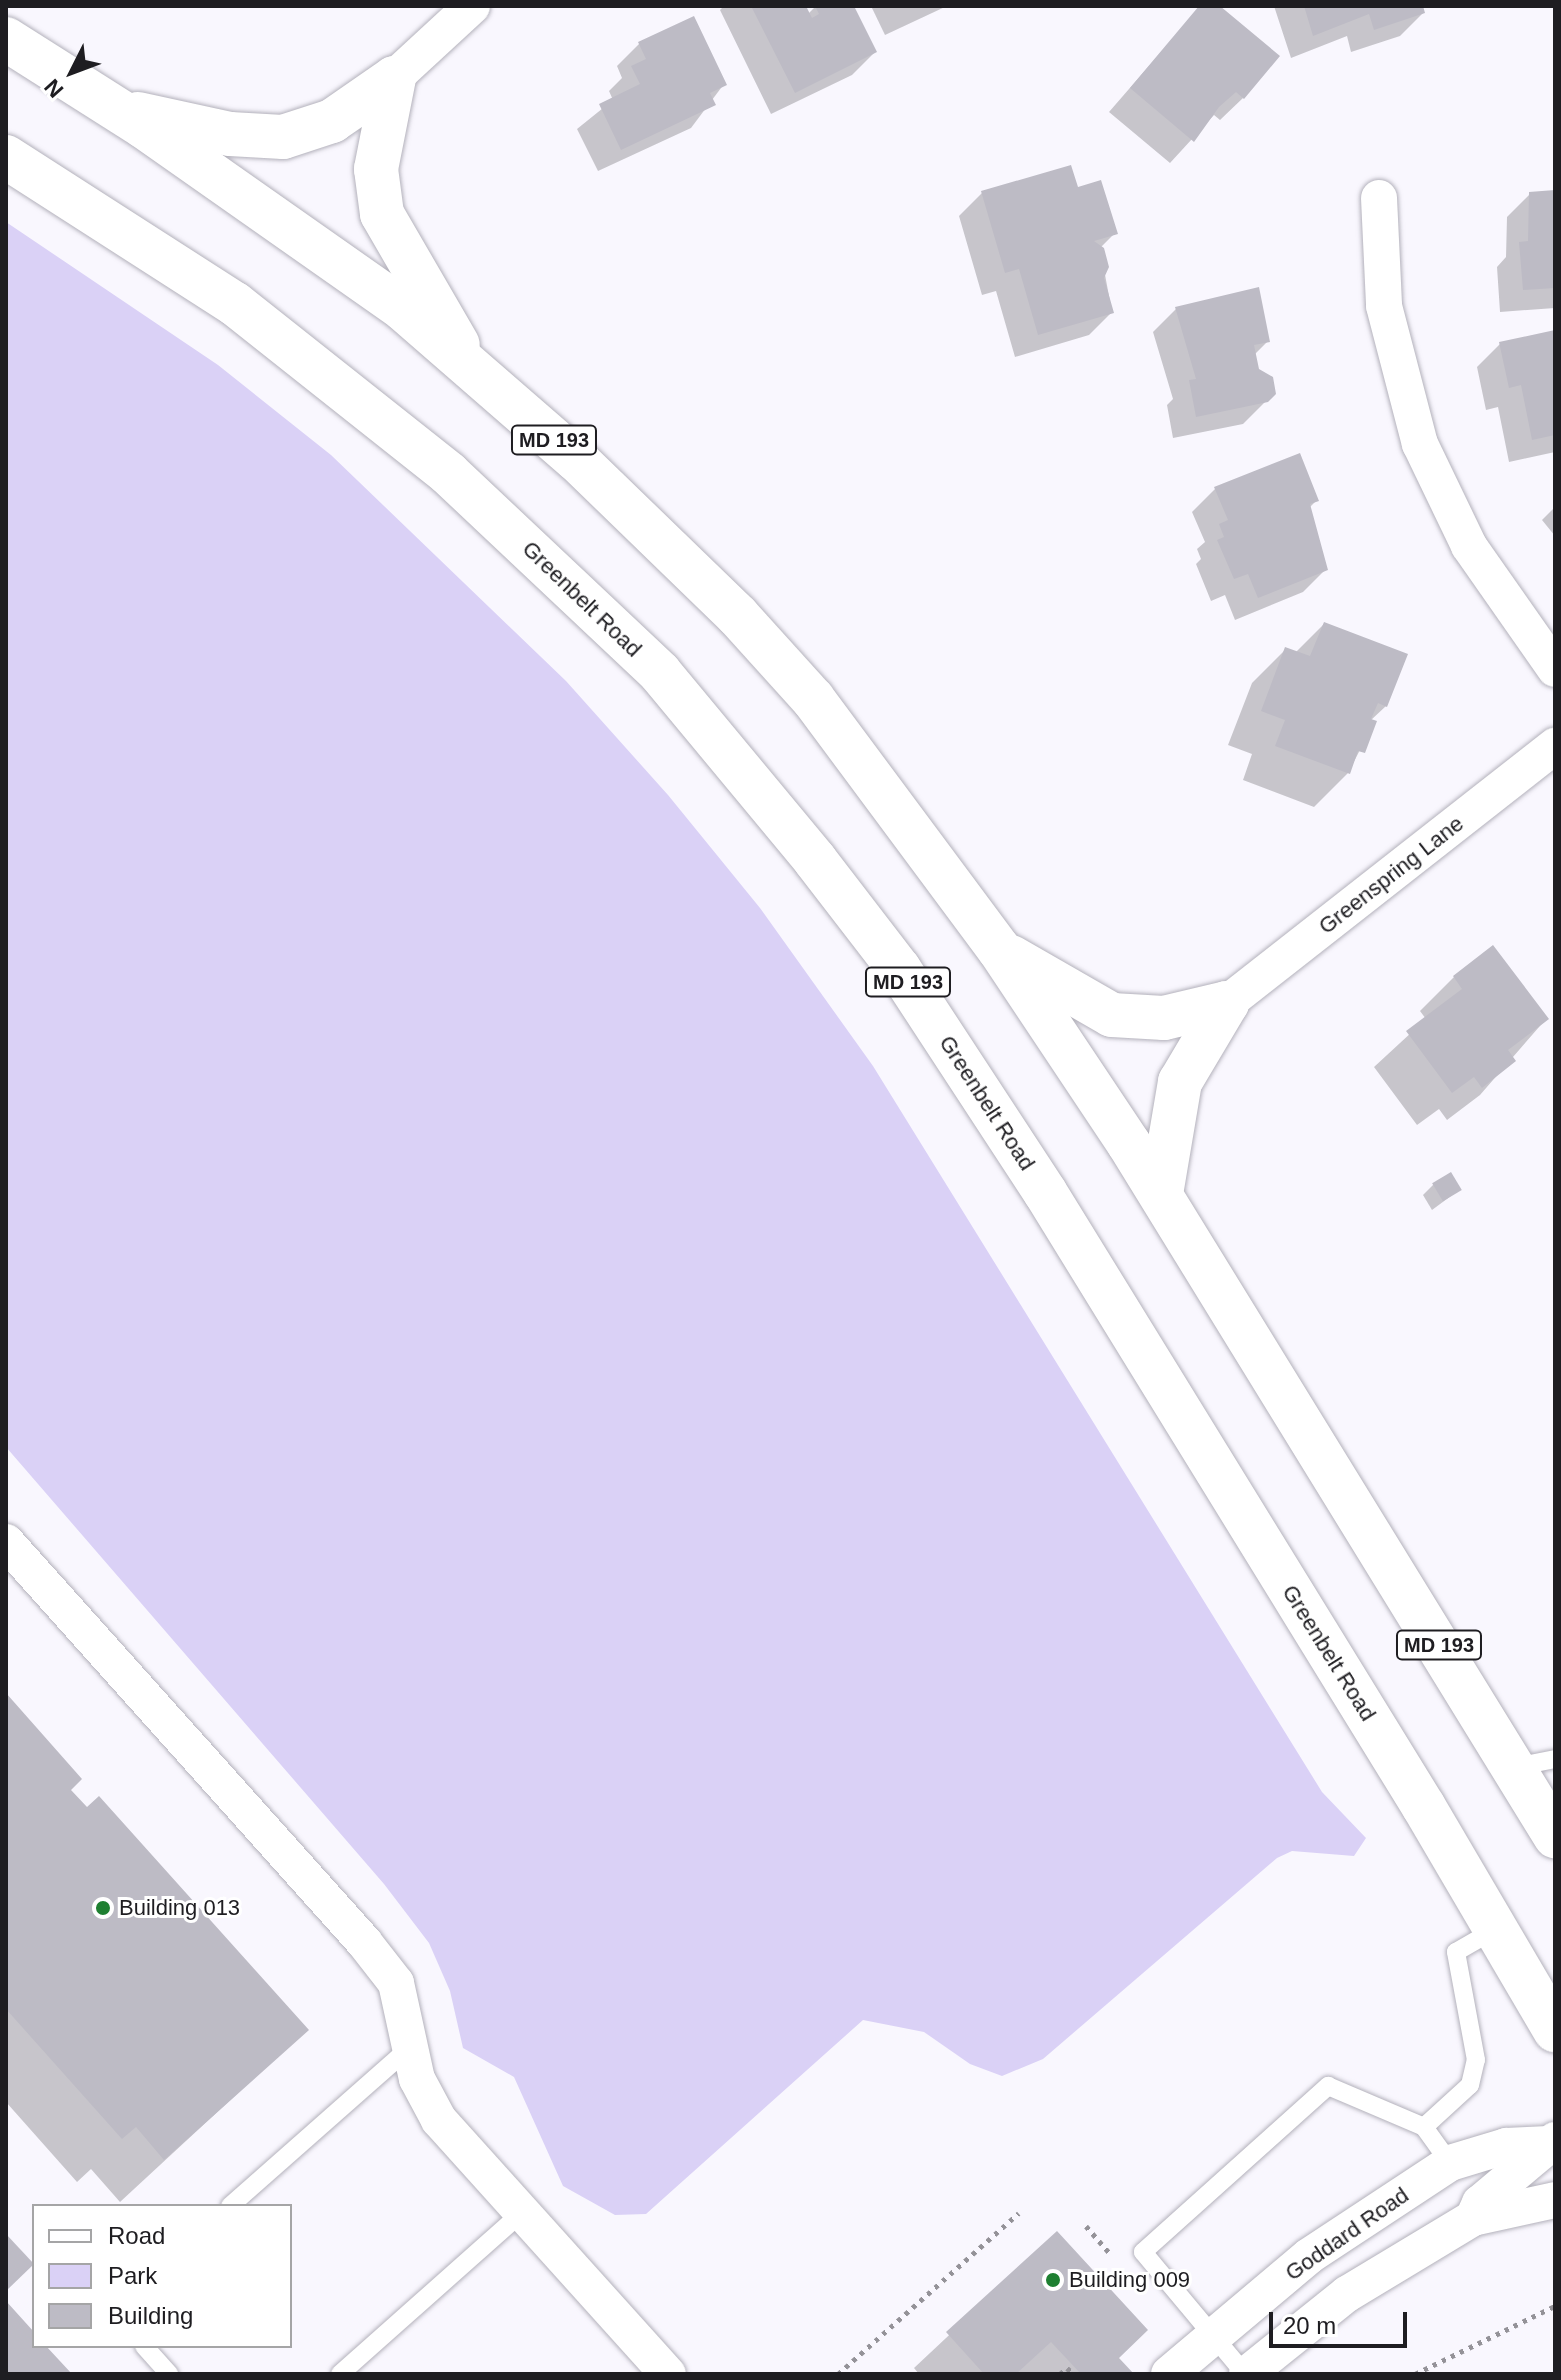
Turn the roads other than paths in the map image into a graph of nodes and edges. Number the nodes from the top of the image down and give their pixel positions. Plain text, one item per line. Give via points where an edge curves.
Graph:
1 (472, 6) edge
2 (6, 39) edge
3 (394, 78) junction
4 (118, 110) junction
5 (6, 157) edge
6 (1379, 198) dead end
7 (470, 368) junction
8 (1555, 669) edge
9 (1555, 746) edge
10 (999, 949) junction
11 (1227, 1003) junction
12 (1161, 1194) junction
13 (6, 1542) edge
14 (1535, 1763) edge
15 (1555, 1836) edge
16 (1496, 1929) junction
17 (1555, 2030) edge
18 (408, 2049) junction
19 (1424, 2127) junction
20 (1552, 2142) edge
21 (1450, 2163) junction
22 (1555, 2200) edge
23 (232, 2204) edge
24 (520, 2214) junction
25 (1473, 2218) junction
26 (1215, 2339) junction
27 (146, 2348) edge
28 (169, 2374) edge
29 (340, 2374) edge
30 (668, 2374) edge
31 (1169, 2374) edge
32 (1246, 2374) edge

1 - 3 street
2 - 4 main road, MD 193
3 - 4 main road via 332,121 283,137 230,134
3 - 7 main road via 376,169 382,214
4 - 7 main road, MD 193 via 403,309
5 - 16 main road, Greenbelt Road / MD 193 via 235,304 330,375 448,473 660,673 899,969 1045,1192
6 - 8 street via 1384,306 1420,444 1469,546
7 - 10 main road, MD 193 via 577,460 738,616 887,793
9 - 11 street, Greenspring Lane
10 - 11 main road via 1112,1015 1164,1018
10 - 12 main road, MD 193
11 - 12 main road via 1180,1082
12 - 14 main road, MD 193
13 - 18 street via 364,1942 396,1983
14 - 15 main road, MD 193
16 - 17 main road, Greenbelt Road / MD 193
16 - 19 lane via 1456,1952 1476,2060 1470,2085
18 - 23 lane
18 - 24 street via 439,2120
19 - 21 lane
19 - 26 lane via 1328,2086 1143,2252
20 - 21 street, Goddard Road via 1506,2146
20 - 25 street, Goddard Road via 1480,2203
21 - 26 street, Goddard Road via 1309,2256
22 - 25 street, Goddard Road
24 - 29 lane
24 - 30 street
25 - 32 street, Goddard Road via 1347,2294
26 - 31 street, Goddard Road
26 - 32 lane
27 - 28 lane

